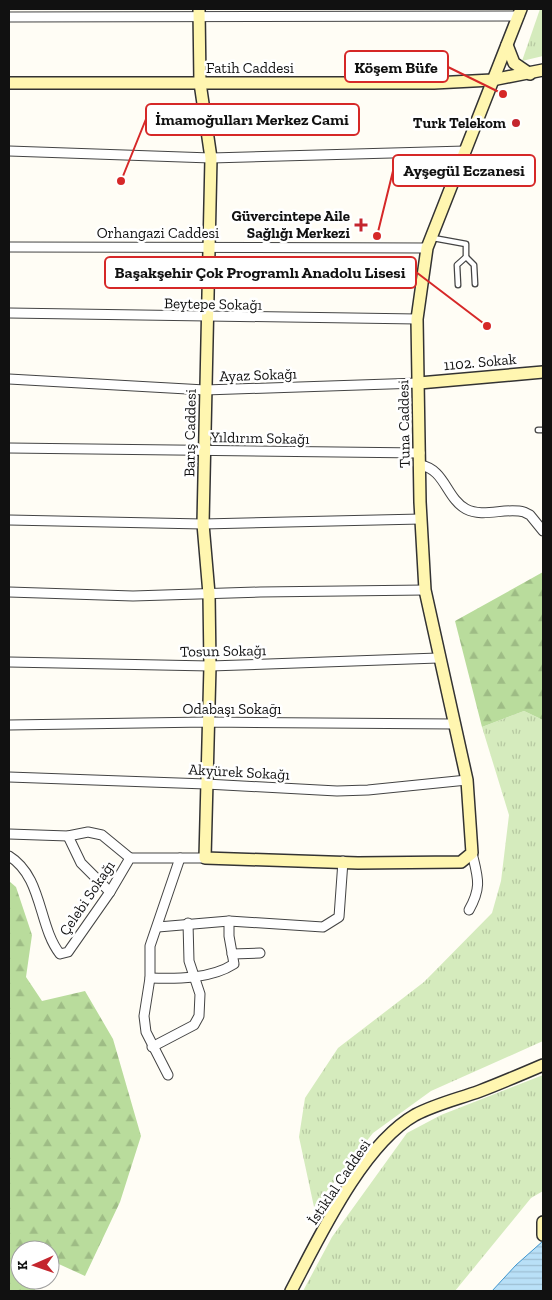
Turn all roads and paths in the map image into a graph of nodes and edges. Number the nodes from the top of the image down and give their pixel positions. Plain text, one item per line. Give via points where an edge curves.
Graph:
1 (199, 12) edge
2 (520, 12) edge
3 (9, 17) edge
4 (507, 45) junction
5 (543, 70) edge
6 (530, 74) junction
7 (492, 80) junction
8 (9, 83) edge
9 (200, 83) junction
10 (465, 150) junction
11 (9, 151) edge
12 (211, 158) junction
13 (429, 243) junction
14 (9, 247) edge
15 (209, 247) junction
16 (466, 257) junction
17 (475, 284) dead end
18 (458, 285) dead end
19 (9, 313) edge
20 (207, 318) junction
21 (417, 319) junction
22 (543, 372) edge
23 (9, 379) edge
24 (419, 383) junction
25 (206, 390) junction
26 (9, 448) edge
27 (205, 451) junction
28 (420, 453) junction
29 (420, 465) junction
30 (421, 518) junction
31 (9, 520) edge
32 (203, 524) junction
33 (543, 531) edge
34 (425, 590) junction
35 (9, 592) edge
36 (209, 594) junction
37 (438, 658) junction
38 (9, 662) edge
39 (210, 666) junction
40 (207, 722) junction
41 (454, 724) junction
42 (9, 725) edge
43 (9, 778) edge
44 (466, 780) junction
45 (206, 784) junction
46 (9, 834) edge
47 (68, 836) junction
48 (472, 853) junction
49 (9, 856) edge
50 (130, 858) junction
51 (180, 858) junction
52 (205, 858) junction
53 (343, 861) junction
54 (110, 892) junction
55 (469, 910) dead end
56 (229, 921) junction
57 (188, 923) junction
58 (158, 926) junction
59 (260, 953) dead end
60 (232, 954) junction
61 (194, 975) junction
62 (150, 978) junction
63 (152, 1047) junction
64 (543, 1065) edge
65 (168, 1075) dead end
66 (543, 1222) edge
67 (543, 1235) edge
68 (291, 1291) edge

1 - 2 street
1 - 3 street
1 - 9 street, Barış Caddesi
2 - 4 street, Tuna Caddesi
4 - 6 street via 514,63
4 - 7 street, Tuna Caddesi
5 - 6 street, Fatih Caddesi
6 - 7 street, Fatih Caddesi
7 - 9 street, Fatih Caddesi
7 - 10 street, Tuna Caddesi
8 - 9 street, Fatih Caddesi
9 - 12 street, Barış Caddesi
10 - 12 street
10 - 13 street, Tuna Caddesi
11 - 12 street
12 - 15 street, Barış Caddesi
13 - 15 street, Orhangazi Caddesi
13 - 16 lane via 466,244
13 - 21 street, Tuna Caddesi
14 - 15 street, Orhangazi Caddesi
15 - 20 street, Barış Caddesi
16 - 17 lane via 474,265
16 - 18 lane via 458,265
19 - 20 street, Beytepe Sokağı
20 - 21 street, Beytepe Sokağı
20 - 25 street, Barış Caddesi
21 - 24 street, Tuna Caddesi
22 - 24 street, 1102. Sokak
23 - 25 street, Ayaz Sokağı
24 - 25 street, Ayaz Sokağı
24 - 28 street, Tuna Caddesi
25 - 27 street, Barış Caddesi
26 - 27 street, Yıldırım Sokağı
27 - 28 street, Yıldırım Sokağı
27 - 32 street, Barış Caddesi
28 - 29 street, Tuna Caddesi
29 - 30 street, Tuna Caddesi
29 - 33 street via 436,472 467,509 476,512 524,512
30 - 32 street
30 - 34 street, Tuna Caddesi
31 - 32 street
32 - 36 street, Barış Caddesi
34 - 36 street
34 - 37 street, Tuna Caddesi
35 - 36 street via 133,596
36 - 39 street, Barış Caddesi
37 - 39 street, Tosun Sokağı
37 - 41 street, Tuna Caddesi
38 - 39 street, Tosun Sokağı
39 - 40 street, Barış Caddesi
40 - 41 street, Odabaşı Sokağı
40 - 42 street, Odabaşı Sokağı
40 - 45 street, Barış Caddesi
41 - 44 street, Tuna Caddesi
43 - 45 street, Akyürek Sokağı
44 - 45 street, Akyürek Sokağı via 368,790
44 - 48 street, Tuna Caddesi
45 - 52 street, Barış Caddesi
46 - 47 street, Çelebi Sokağı
47 - 50 street, Çelebi Sokağı via 88,832 102,835
47 - 54 street via 81,863
48 - 53 street via 461,862
48 - 55 street via 478,876 478,894
49 - 54 street, Çelebi Sokağı via 32,883 52,944 60,954 68,952
50 - 51 street, Çelebi Sokağı
50 - 54 street, Çelebi Sokağı
51 - 52 street, Çelebi Sokağı
51 - 58 street
52 - 53 street
53 - 56 street via 339,917 323,927
56 - 57 street
56 - 60 street
57 - 58 street
57 - 61 street via 189,960
58 - 62 street via 150,946
59 - 60 street
60 - 61 street via 234,964 222,971
61 - 62 street via 179,979
61 - 63 street via 200,994 194,1025
62 - 63 street via 144,1016
63 - 65 street
64 - 68 street, İstiklal Caddesi via 447,1101 405,1122 374,1153 335,1210
66 - 67 street

